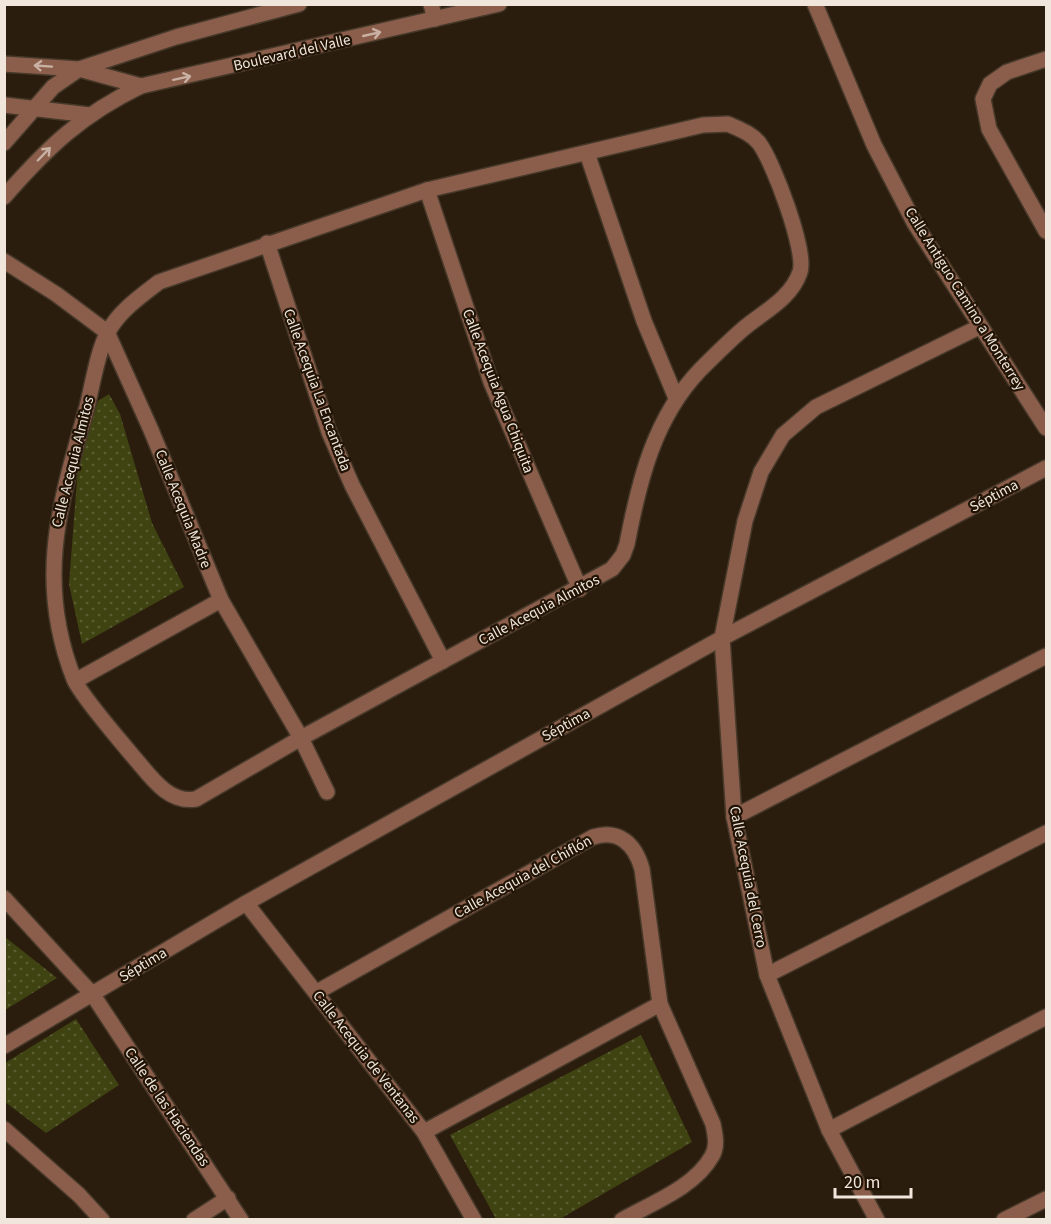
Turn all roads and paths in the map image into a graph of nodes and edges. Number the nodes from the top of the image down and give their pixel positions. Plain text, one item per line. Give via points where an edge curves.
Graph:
1 (299, 4) edge
2 (499, 4) edge
3 (814, 4) edge
4 (260, 9) edge
5 (452, 10) edge
6 (433, 12) edge
7 (1047, 59) edge
8 (4, 64) edge
9 (79, 69) junction
10 (141, 86) junction
11 (4, 105) edge
12 (32, 108) junction
13 (90, 115) junction
14 (4, 143) edge
15 (587, 153) junction
16 (427, 190) junction
17 (4, 197) edge
18 (1047, 231) edge
19 (267, 243) junction
20 (4, 261) edge
21 (979, 327) junction
22 (107, 332) junction
23 (676, 398) junction
24 (1047, 428) edge
25 (1047, 468) edge
26 (580, 588) junction
27 (221, 600) junction
28 (722, 638) junction
29 (1047, 656) edge
30 (443, 661) junction
31 (75, 681) junction
32 (301, 738) junction
33 (327, 792) dead end
34 (734, 817) junction
35 (1047, 832) edge
36 (4, 898) edge
37 (246, 903) junction
38 (767, 975) junction
39 (317, 992) junction
40 (93, 995) junction
41 (660, 1004) junction
42 (1047, 1017) edge
43 (4, 1046) edge
44 (4, 1129) edge
45 (830, 1131) junction
46 (424, 1132) junction
47 (228, 1198) junction
48 (1047, 1199) edge
49 (102, 1220) edge
50 (194, 1220) edge
51 (241, 1220) edge
52 (474, 1220) edge
53 (622, 1220) edge
54 (877, 1220) edge
55 (1004, 1220) edge

1 - 4 street
2 - 5 street, Boulevard del Valle
3 - 21 street, Calle Antiguo Camino a Monterrey via 874,145 915,224
4 - 9 street
5 - 6 street, Boulevard del Valle
10 -> 6 street, Boulevard del Valle
7 - 18 street via 1007,72 990,84 983,99 989,129
9 -> 8 street
9 - 10 street
9 - 12 street
10 - 13 street, Boulevard del Valle
11 - 12 street
12 - 13 street
12 - 14 street
17 -> 13 street, Boulevard del Valle via 68,129
15 - 16 street, Calle Acequia Almitos
15 - 23 street via 644,321
15 - 23 street, Calle Acequia Almitos via 703,125 728,124 759,144 782,194 802,257 801,271 773,308 722,348
16 - 19 street, Calle Acequia Almitos
16 - 26 street, Calle Acequia Agua Chiquita via 491,382
19 - 22 street, Calle Acequia Almitos via 159,282 133,301
19 - 30 street, Calle Acequia La Encantada via 329,432 352,485
20 - 22 street, Calle Acequia Madre
21 - 24 street, Calle Antiguo Camino a Monterrey
21 - 28 street, Calle Acequia del Cerro via 799,419 772,450 745,520
22 - 27 street, Calle Acequia Madre
22 - 31 street, Calle Acequia Almitos via 55,534 53,579 59,624
23 - 26 street, Calle Acequia Almitos via 644,467 623,555 612,569
25 - 28 street, Séptima
26 - 30 street, Calle Acequia Almitos
27 - 31 street
27 - 32 street, Calle Acequia Madre
28 - 34 street, Calle Acequia del Cerro
28 - 37 street, Séptima
29 - 34 street
30 - 32 street, Calle Acequia Almitos
31 - 32 street, Calle Acequia Almitos via 146,771 165,791 186,801 196,799
32 - 33 street, Calle Acequia Madre
34 - 38 street, Calle Acequia del Cerro
35 - 38 street
36 - 40 street, Calle de las Haciendas
37 - 39 street, Calle Acequia de Ventanas
37 - 40 street, Séptima
38 - 45 street, Calle Acequia del Cerro
39 - 41 street, Calle Acequia del Chiflón via 593,837 616,834 639,859 646,886
39 - 46 street, Calle Acequia de Ventanas
40 - 43 street, Séptima
40 - 47 street, Calle de las Haciendas
41 - 46 street
41 - 53 street, Calle Acequia del Chiflón via 713,1124 716,1141 713,1155 680,1188
42 - 45 street
44 - 49 street
45 - 54 street, Calle Acequia del Cerro
46 - 52 street, Calle Acequia de Ventanas
47 - 50 street
47 - 51 street, Calle de las Haciendas
48 - 55 street

